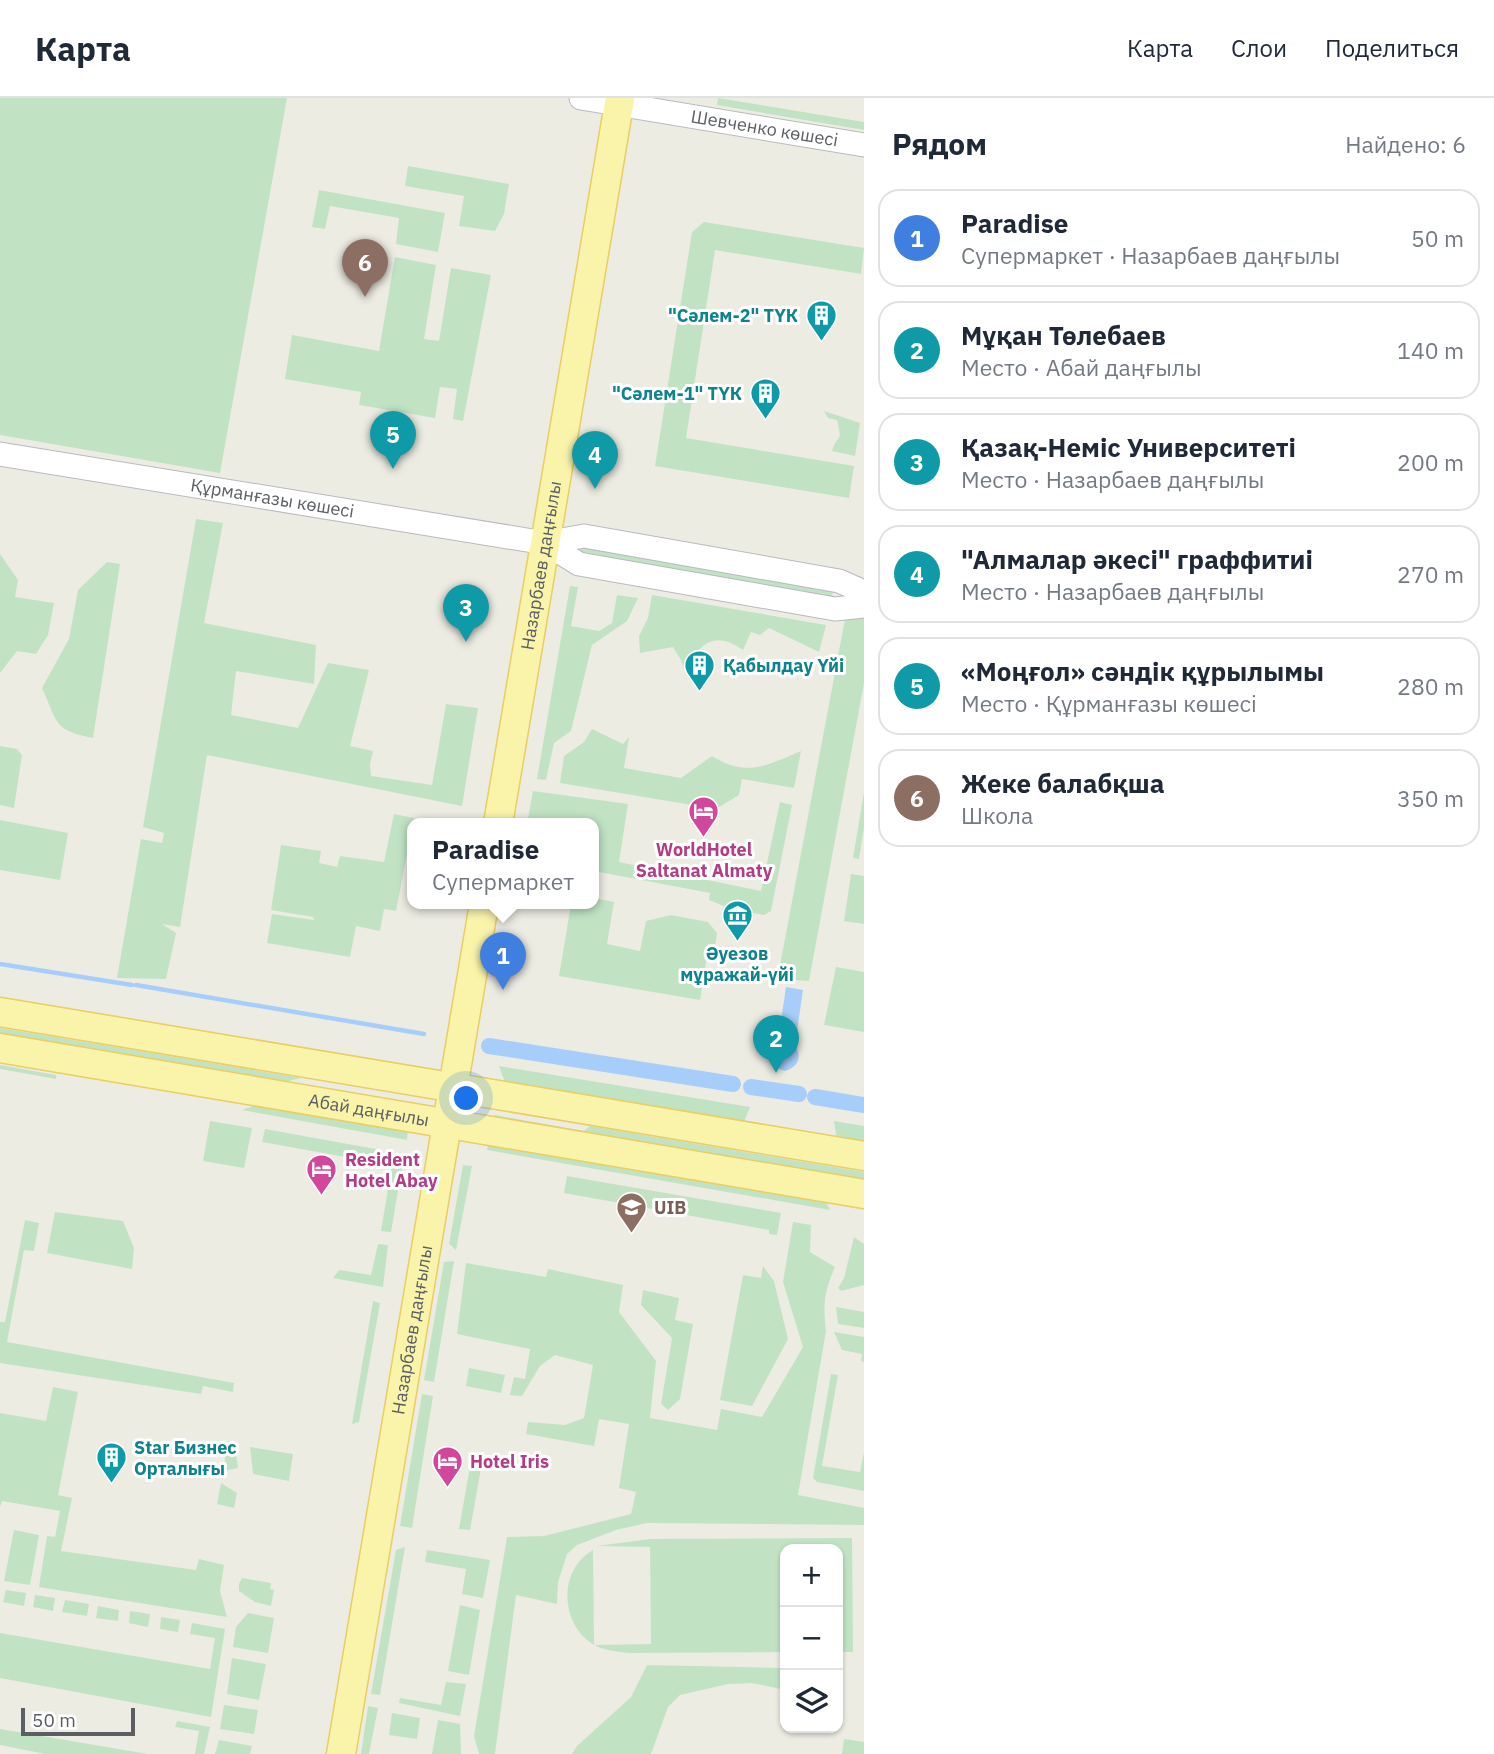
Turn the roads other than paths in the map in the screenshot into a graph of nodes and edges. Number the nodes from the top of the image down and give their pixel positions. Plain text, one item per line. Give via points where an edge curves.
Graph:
1 (582, 98) edge
2 (620, 101) edge
3 (864, 145) edge
4 (0, 454) edge
5 (545, 543) junction
6 (864, 592) edge
7 (864, 606) edge
8 (499, 818) edge
9 (483, 909) edge
10 (0, 1012) edge
11 (0, 1048) edge
12 (453, 1086) junction
13 (447, 1123) junction
14 (864, 1156) edge
15 (864, 1194) edge
16 (341, 1754) edge

1 - 2 street, Шевченко көшесі
2 - 3 street, Шевченко көшесі
2 - 5 main road, Назарбаев даңғылы
4 - 5 street, Құрманғазы көшесі
5 - 6 street, Құрманғазы көшесі via 584,536 839,581
5 - 7 street, Құрманғазы көшесі via 579,564 835,609
5 - 8 main road, Назарбаев даңғылы
9 - 12 main road, Назарбаев даңғылы
10 - 12 main road, Абай даңғылы
11 - 13 main road, Абай даңғылы
12 - 13 main road, Назарбаев даңғылы
12 - 14 main road, Абай даңғылы
13 - 15 main road, Абай даңғылы
13 - 16 main road, Назарбаев даңғылы

